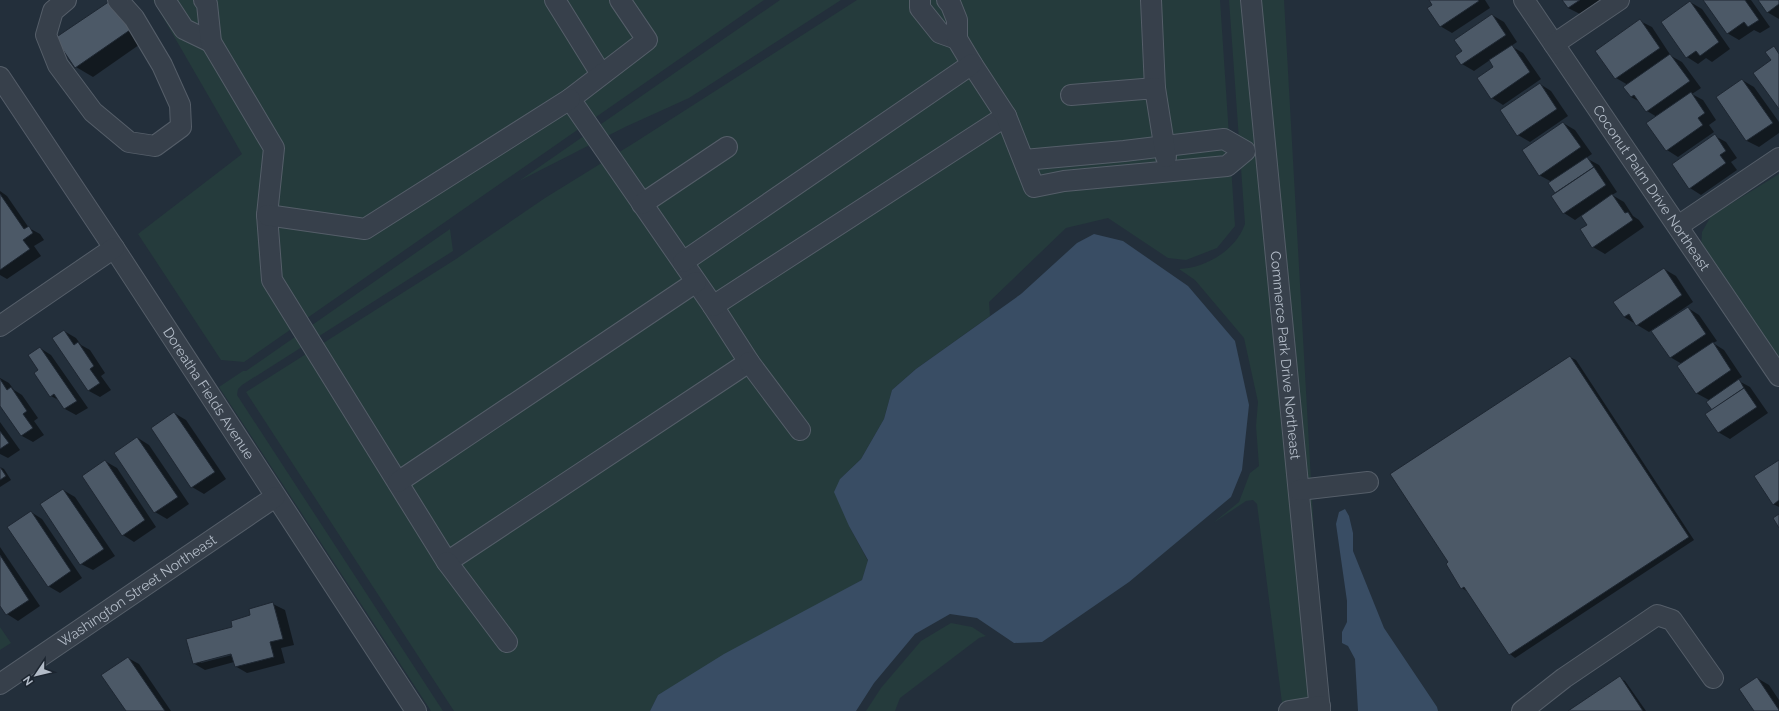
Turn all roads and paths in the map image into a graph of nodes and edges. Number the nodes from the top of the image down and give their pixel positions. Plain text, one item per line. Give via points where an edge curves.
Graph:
1 (66, 0) edge
2 (118, 0) edge
3 (165, 0) edge
4 (204, 0) edge
5 (554, 0) edge
6 (620, 0) edge
7 (920, 0) edge
8 (947, 0) edge
9 (1151, 0) edge
10 (1251, 0) edge
11 (1524, 0) edge
12 (1619, 0) edge
13 (957, 39) junction
14 (211, 42) junction
15 (1554, 44) junction
16 (972, 64) junction
17 (601, 74) junction
18 (0, 77) edge
19 (1155, 88) junction
20 (1071, 95) dead end
21 (570, 99) junction
22 (1006, 116) junction
23 (1165, 145) junction
24 (727, 147) dead end
25 (1265, 147) junction
26 (1124, 151) junction
27 (1245, 151) junction
28 (1061, 156) junction
29 (1779, 158) edge
30 (1024, 160) junction
31 (1167, 171) junction
32 (1128, 175) junction
33 (1064, 181) junction
34 (642, 204) junction
35 (267, 215) junction
36 (1678, 226) junction
37 (114, 248) junction
38 (682, 262) junction
39 (696, 282) junction
40 (713, 306) junction
41 (0, 326) edge
42 (749, 362) junction
43 (1779, 376) edge
44 (800, 430) dead end
45 (398, 482) junction
46 (1368, 482) dead end
47 (1299, 490) junction
48 (275, 497) junction
49 (447, 562) junction
50 (507, 642) dead end
51 (1713, 678) dead end
52 (0, 684) edge
53 (1320, 708) edge
54 (416, 711) edge
55 (1289, 711) edge
56 (1522, 711) edge

1 - 2 street via 53,11 46,35 58,65 93,112 129,142 155,146 181,127 180,105 162,65 134,18
3 - 14 street via 184,29
4 - 14 street via 207,4
5 - 17 street
6 - 17 street via 647,40
7 - 13 street via 920,8 940,34
8 - 13 street via 957,20
9 - 19 street
10 - 25 street, Commerce Park Drive Northeast
11 - 15 street, Coconut Palm Drive Northeast
12 - 15 street
13 - 16 street
14 - 35 street via 274,148
15 - 36 street, Coconut Palm Drive Northeast
16 - 22 street
16 - 38 street
17 - 21 street
18 - 37 street, Doreatha Fields Avenue
19 - 20 street
19 - 23 street
21 - 34 street
21 - 35 street via 365,229
22 - 30 street
22 - 40 street
23 - 26 street
23 - 27 street via 1224,139
23 - 31 street
24 - 34 street
25 - 27 street
25 - 47 street, Commerce Park Drive Northeast
26 - 28 street
26 - 32 street
27 - 31 street via 1227,166
28 - 30 street
28 - 33 street
29 - 36 street
30 - 33 street via 1034,187
31 - 32 street
32 - 33 street
34 - 38 street
35 - 45 street via 272,280
36 - 43 street, Coconut Palm Drive Northeast
37 - 41 street
37 - 48 street, Doreatha Fields Avenue
38 - 39 street
39 - 40 street
39 - 45 street
40 - 42 street
42 - 44 street
42 - 49 street
45 - 49 street
46 - 47 street
47 - 53 street, Commerce Park Drive Northeast
48 - 52 street, Washington Street Northeast
48 - 54 street, Doreatha Fields Avenue
49 - 50 street
51 - 56 street via 1672,620 1657,615 1564,678
53 - 55 street

